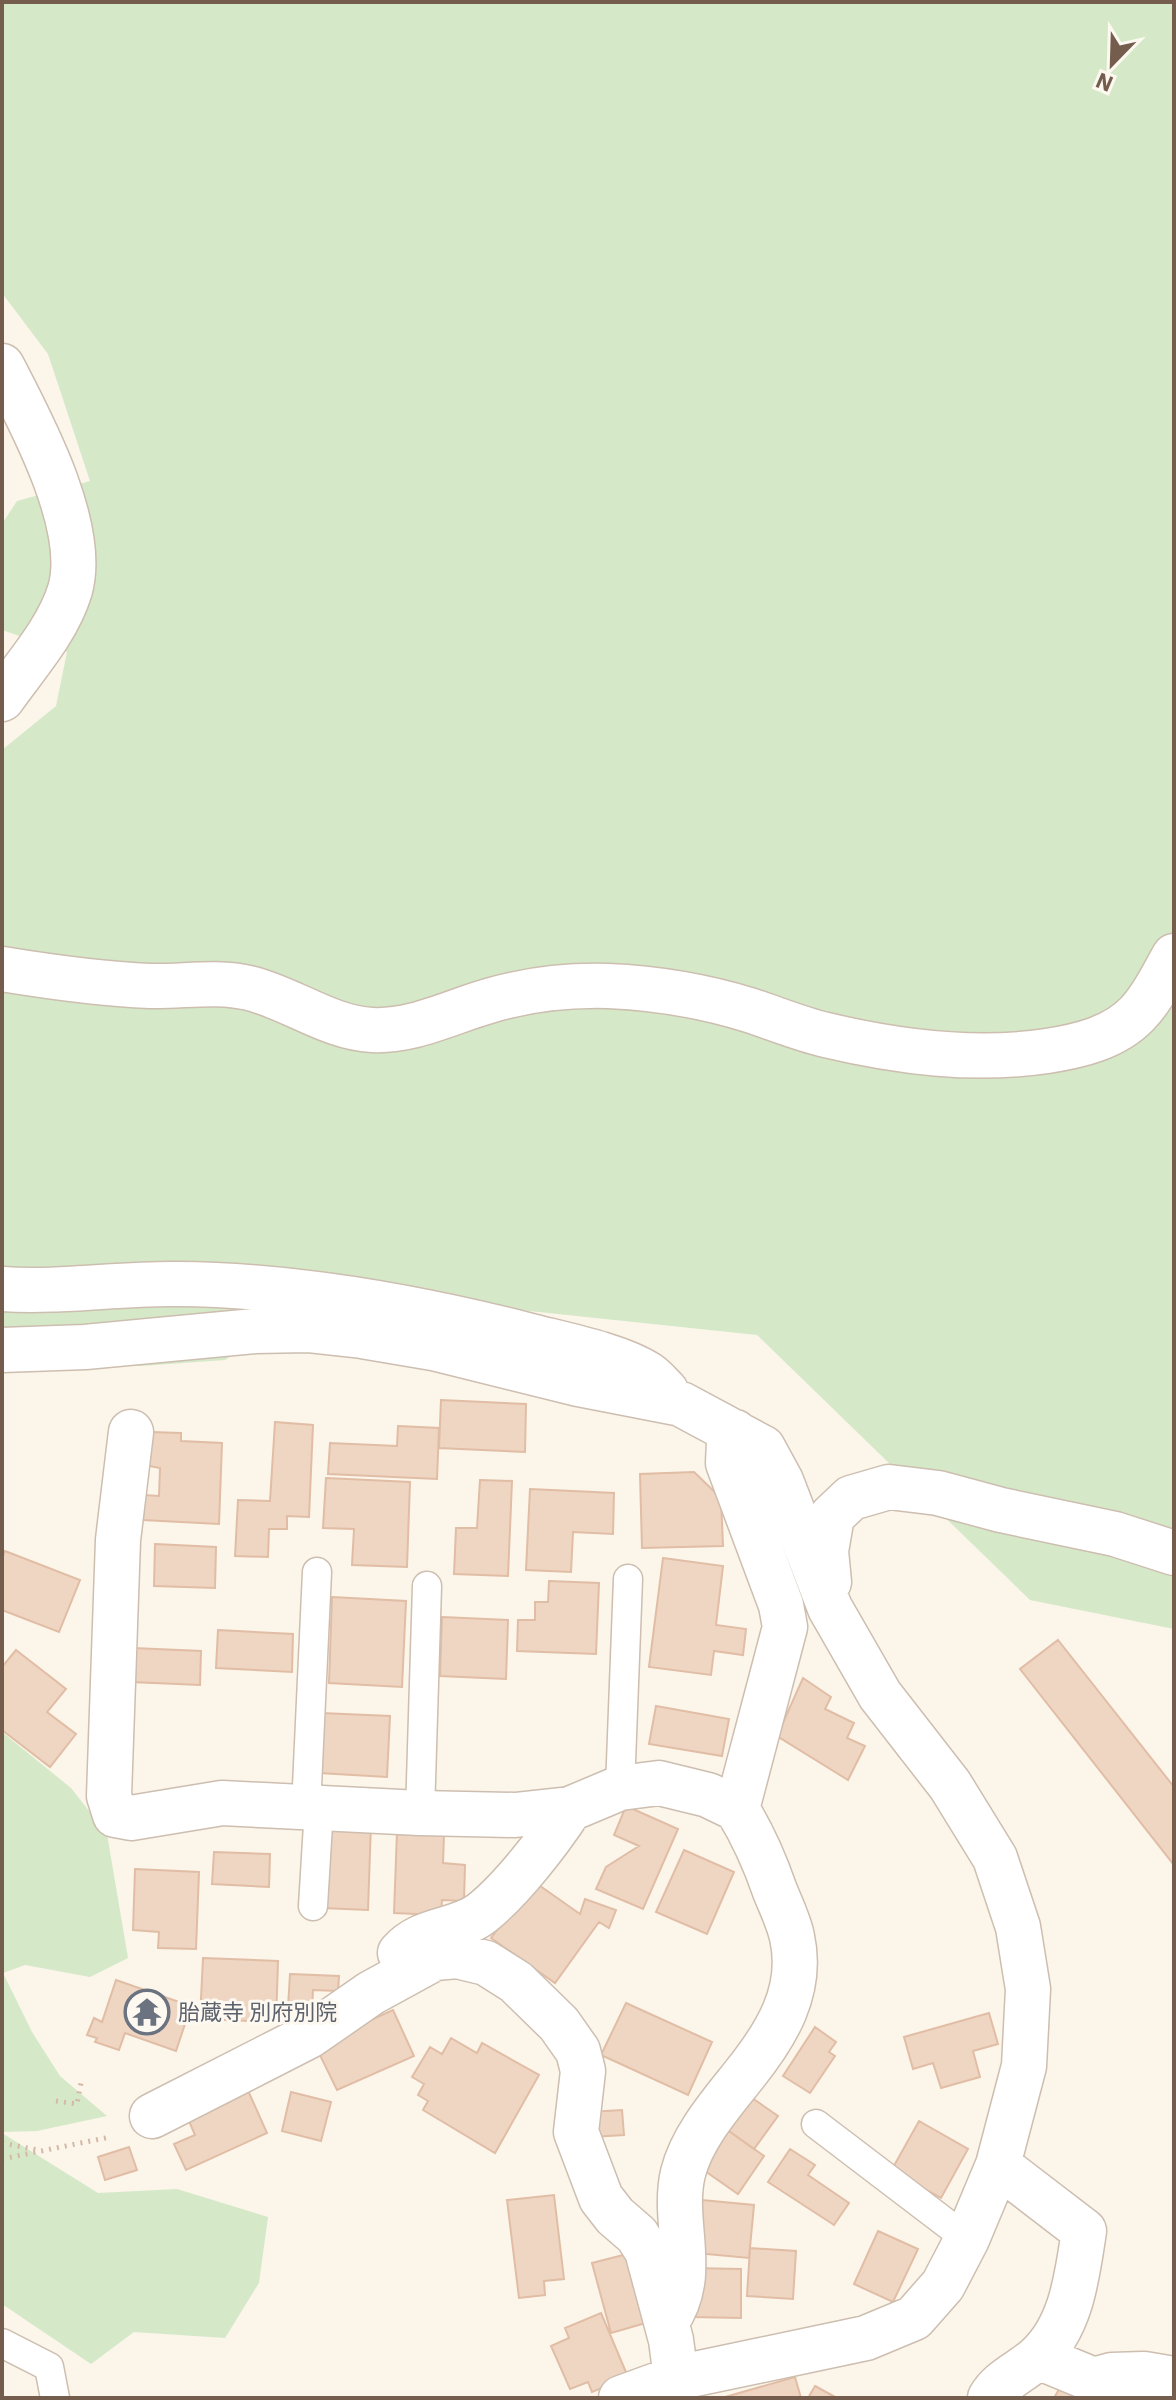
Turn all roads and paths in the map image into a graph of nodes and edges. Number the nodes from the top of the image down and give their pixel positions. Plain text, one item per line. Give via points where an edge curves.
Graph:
1 (2, 366) edge
2 (2, 699) edge
3 (1174, 956) edge
4 (2, 969) edge
5 (2, 1289) edge
6 (2, 1350) edge
7 (681, 1404) junction
8 (131, 1432) dead end
9 (735, 1432) junction
10 (1174, 1553) edge
11 (317, 1572) dead end
12 (628, 1579) dead end
13 (427, 1586) dead end
14 (830, 1608) junction
15 (620, 1788) junction
16 (313, 1808) junction
17 (570, 1809) junction
18 (737, 1809) junction
19 (420, 1813) junction
20 (313, 1906) dead end
21 (391, 1981) junction
22 (81, 2083) dead end
23 (56, 2101) dead end
24 (152, 2116) joint
25 (816, 2124) dead end
26 (2, 2143) edge
27 (43, 2151) junction
28 (2, 2159) edge
29 (998, 2165) junction
30 (967, 2239) junction
31 (667, 2321) junction
32 (2, 2343) edge
33 (1038, 2357) junction
34 (1174, 2379) edge
35 (689, 2384) edge
36 (55, 2398) edge
37 (621, 2398) edge
38 (990, 2398) edge

1 - 2 street via 63,503 74,571 52,628
3 - 4 street via 1138,1013 1116,1031 1063,1048 993,1056 897,1049 823,1035 691,995 612,987 565,986 520,993 431,1021 371,1030 248,987 151,986
5 - 7 street via 177,1284 358,1299 451,1315 595,1352 647,1374
6 - 7 street via 307,1330 433,1348
7 - 9 street
8 - 16 street via 118,1540 109,1796 115,1815 131,1818 222,1803
9 - 14 street via 763,1448 781,1481
9 - 18 street via 728,1463 785,1627
10 - 14 street via 938,1493 889,1487 851,1498 832,1516 826,1551
11 - 16 lane
12 - 15 lane
13 - 19 lane
14 - 29 street via 880,1695 950,1785 995,1858 1018,1927 1028,1989 1024,2066
15 - 17 street
15 - 18 street via 659,1783 708,1795
16 - 19 street
16 - 20 lane
17 - 19 street via 515,1815
17 - 21 street via 480,1915 410,1941 393,1962
18 - 31 street via 792,1936 795,1976 770,2043 706,2127 683,2174 683,2281 678,2306
21 - 24 street via 309,2036
21 - 31 street via 435,1958 457,1956 486,1963 516,1982 559,2024 578,2051 583,2071 576,2132 587,2165 601,2198 647,2251
22 - 23 path via 77,2104
24 - 27 path via 136,2131
25 - 30 lane
26 - 27 path
27 - 28 path
29 - 30 street
29 - 33 street via 1084,2231 1077,2279 1061,2329
30 - 35 street via 943,2285 914,2318 866,2338
31 - 35 street
32 - 36 lane via 49,2367
33 - 34 street via 1094,2380 1144,2374
33 - 38 street
35 - 37 street

